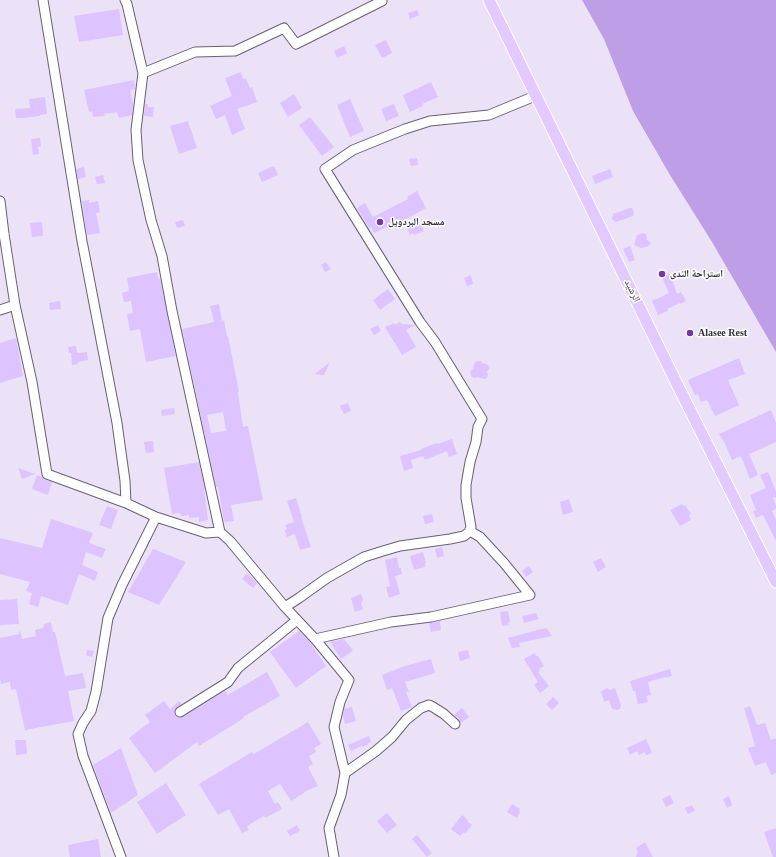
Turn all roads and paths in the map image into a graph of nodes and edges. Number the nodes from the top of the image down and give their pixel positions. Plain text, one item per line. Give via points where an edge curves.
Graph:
1 (43, 0) edge
2 (125, 0) edge
3 (489, 0) edge
4 (382, 1) edge
5 (143, 73) junction
6 (535, 96) junction
7 (0, 201) edge
8 (15, 305) junction
9 (0, 310) edge
10 (126, 503) junction
11 (156, 517) junction
12 (470, 531) junction
13 (220, 532) junction
14 (776, 582) edge
15 (285, 607) junction
16 (297, 620) junction
17 (315, 639) junction
18 (180, 712) dead end
19 (455, 724) dead end
20 (345, 773) junction
21 (121, 857) edge
22 (334, 857) edge

1 - 10 street via 82,241 117,423
2 - 5 street
3 - 6 main road, الرشيد
4 - 5 street via 296,44 284,28 235,52 195,52
5 - 13 street via 136,130 138,160 162,256
6 - 12 street via 489,115 430,121 405,129 353,150 325,169 482,419 478,427 466,485
6 - 14 main road, الرشيد
7 - 8 street
8 - 9 street
8 - 10 street via 32,382 47,474
10 - 11 street
11 - 13 street via 206,533
11 - 21 street via 108,618 92,711 82,723 78,734 83,756
12 - 15 street via 464,536 400,546 364,557 327,578
12 - 17 street via 480,536 530,595
13 - 15 street
15 - 16 street
16 - 17 street
16 - 18 street via 238,668 228,682
17 - 20 street via 349,680 334,727
19 - 20 street via 429,705 421,708 376,751
20 - 22 street via 341,795 329,828

